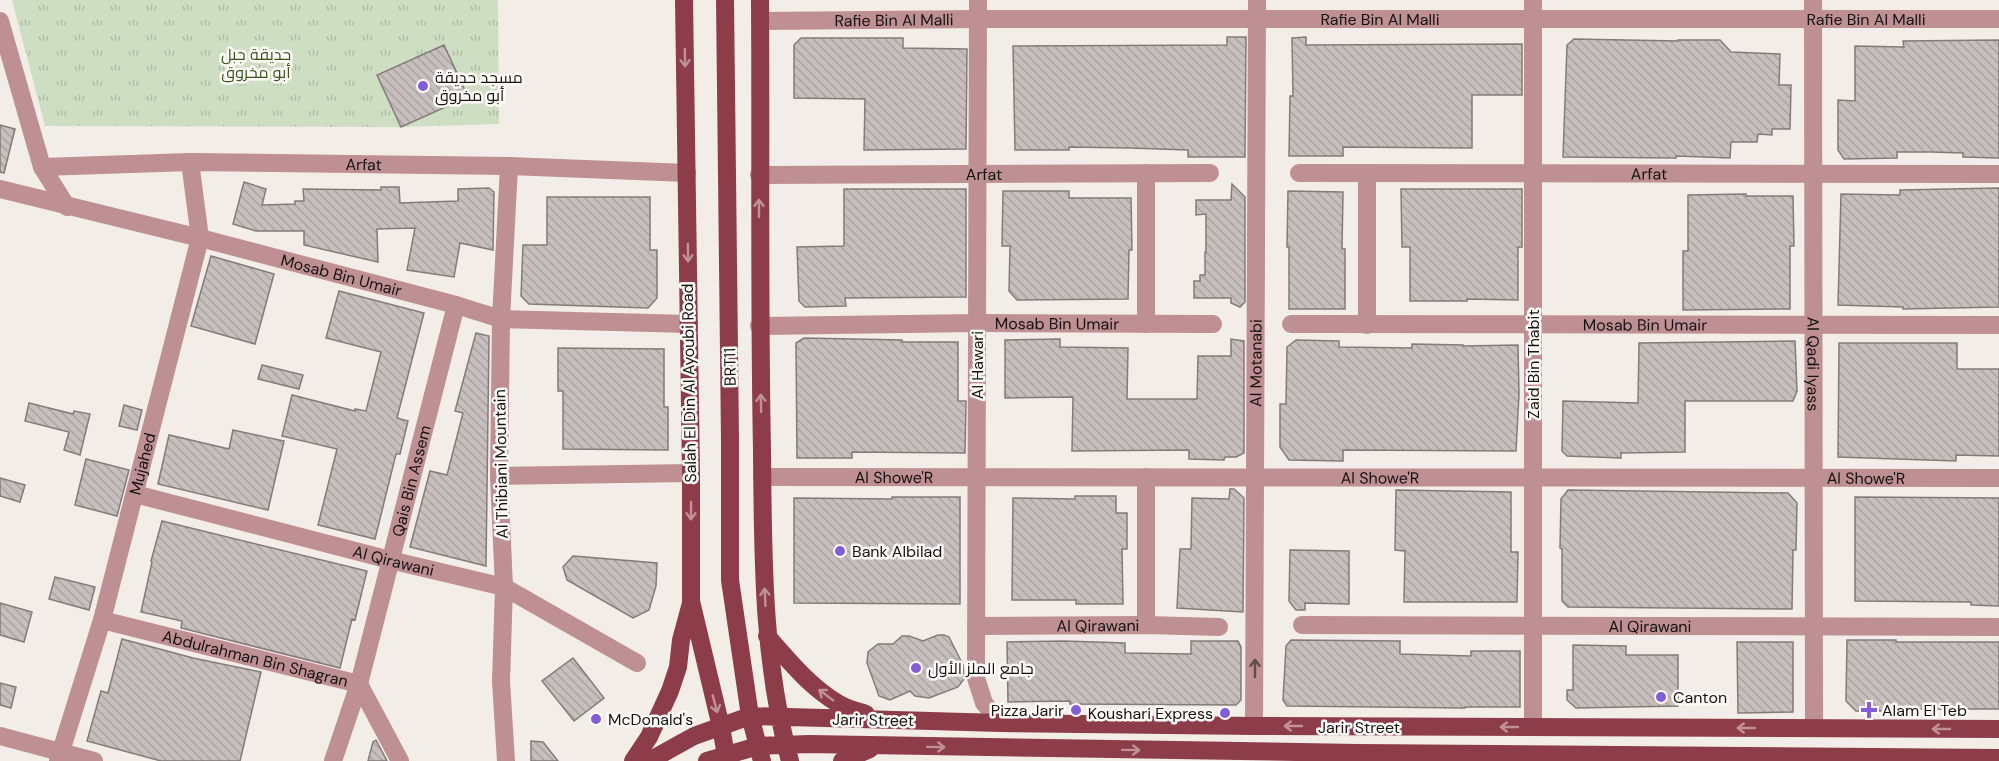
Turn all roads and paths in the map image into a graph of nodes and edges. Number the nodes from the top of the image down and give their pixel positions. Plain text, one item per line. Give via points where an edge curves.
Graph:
1 (684, 0) edge
2 (725, 0) edge
3 (760, 0) edge
4 (978, 0) edge
5 (1257, 0) edge
6 (1533, 0) edge
7 (1813, 0) edge
8 (978, 19) junction
9 (1257, 19) junction
10 (1533, 19) junction
11 (1813, 19) junction
12 (1999, 19) edge
13 (760, 21) junction
14 (1, 28) edge
15 (190, 162) junction
16 (508, 166) junction
17 (42, 167) junction
18 (687, 173) junction
19 (978, 173) junction
20 (1146, 173) junction
21 (1210, 173) dead end
22 (1299, 174) dead end
23 (1367, 174) junction
24 (1533, 174) junction
25 (1813, 174) junction
26 (1999, 174) edge
27 (759, 175) junction
28 (0, 189) edge
29 (67, 207) junction
30 (200, 238) junction
31 (456, 305) junction
32 (501, 319) junction
33 (977, 323) junction
34 (689, 324) junction
35 (1146, 324) junction
36 (1213, 324) dead end
37 (1291, 324) dead end
38 (1367, 325) junction
39 (1533, 325) junction
40 (1813, 325) junction
41 (1999, 325) edge
42 (759, 326) junction
43 (691, 473) junction
44 (499, 476) junction
45 (762, 477) junction
46 (976, 477) junction
47 (1146, 477) junction
48 (1255, 477) junction
49 (1533, 477) junction
50 (1814, 478) junction
51 (1999, 478) edge
52 (135, 494) junction
53 (390, 560) junction
54 (504, 587) junction
55 (691, 601) junction
56 (102, 620) junction
57 (1146, 625) junction
58 (1302, 625) dead end
59 (976, 626) junction
60 (1533, 626) junction
61 (1814, 626) junction
62 (1219, 627) dead end
63 (1999, 627) edge
64 (767, 636) junction
65 (637, 663) dead end
66 (359, 684) junction
67 (780, 718) junction
68 (879, 718) junction
69 (1000, 723) junction
70 (1254, 726) junction
71 (722, 727) junction
72 (1533, 727) junction
73 (1814, 728) junction
74 (1999, 729) edge
75 (0, 736) edge
76 (756, 739) edge
77 (878, 746) junction
78 (788, 753) edge
79 (1108, 755) edge
80 (59, 757) edge
81 (1359, 757) edge
82 (726, 758) edge
83 (1540, 758) edge
84 (1999, 758) edge
85 (1812, 759) edge
86 (94, 761) edge
87 (333, 761) edge
88 (400, 761) edge
89 (506, 761) edge
90 (633, 761) edge
91 (649, 761) edge
92 (706, 761) edge
93 (842, 761) edge

1 -> 18 main road, Salah El Din Al Ayoubi Road
2 - 76 main road, BRT11 via 730,579
3 - 13 main road
4 - 8 street, Al Hawari
5 - 9 street, Al Motanabi
6 - 10 street, Zaid Bin Thabit
7 - 11 street, Al Qadi Iyass
8 - 9 street, Rafie Bin Al Malli
8 - 13 street, Rafie Bin Al Malli
8 - 19 street, Al Hawari
9 - 10 street, Rafie Bin Al Malli
9 - 48 street, Al Motanabi
10 - 11 street, Rafie Bin Al Malli
10 - 24 street, Zaid Bin Thabit
11 - 12 street, Rafie Bin Al Malli
11 - 25 street, Al Qadi Iyass
13 - 27 main road
14 - 17 street
15 - 16 street, Arfat
15 - 17 street, Arfat
15 - 30 street, Mujahed
16 - 18 street, Arfat
16 - 32 street, Al Thibiani Mountain
17 - 29 street
18 -> 34 main road, Salah El Din Al Ayoubi Road
19 - 20 street, Arfat
19 - 27 street, Arfat
19 - 33 street, Al Hawari
20 - 21 street, Arfat
20 - 35 street
22 - 23 street, Arfat
23 - 24 street, Arfat
23 - 38 street
24 - 25 street, Arfat
24 - 39 street, Zaid Bin Thabit
25 - 26 street, Arfat
25 - 40 street, Al Qadi Iyass
42 -> 27 main road
28 - 29 street, Mosab Bin Umair
29 - 30 street, Mosab Bin Umair
30 - 31 street, Mosab Bin Umair
30 - 52 street, Mujahed
31 - 32 street, Mosab Bin Umair
31 - 53 street, Qais Bin Assem
32 - 34 street, Mosab Bin Umair
32 - 44 street, Al Thibiani Mountain
33 - 35 street, Mosab Bin Umair
33 - 42 street, Mosab Bin Umair
33 - 46 street, Al Hawari
34 - 43 main road, Salah El Din Al Ayoubi Road
35 - 36 street, Mosab Bin Umair
37 - 38 street, Mosab Bin Umair
38 - 39 street, Mosab Bin Umair
39 - 40 street, Mosab Bin Umair
39 - 49 street, Zaid Bin Thabit
40 - 41 street, Mosab Bin Umair
40 - 50 street, Al Qadi Iyass
45 -> 42 main road
43 - 44 street
43 -> 55 main road, Salah El Din Al Ayoubi Road
44 - 54 street, Al Thibiani Mountain
45 - 46 street, Al Showe'R
64 -> 45 main road
46 - 47 street, Al Showe'R
46 - 59 street, Al Hawari
47 - 48 street, Al Showe'R
47 - 57 street
48 - 49 street, Al Showe'R
70 -> 48 street, Al Motanabi
49 - 50 street, Al Showe'R
49 - 60 street, Zaid Bin Thabit
50 - 51 street, Al Showe'R
50 - 61 street, Al Qadi Iyass
52 - 53 street, Al Qirawani
52 - 56 street, Mujahed
53 - 54 street, Al Qirawani
53 - 66 street, Qais Bin Assem
54 - 65 street, Al Qirawani
54 - 89 street, Al Thibiani Mountain via 501,681
55 -> 71 main road, Salah El Din Al Ayoubi Road
55 - 90 main road via 670,692 649,738
56 - 66 street, Abdulrahman Bin Shagran
56 - 80 street, Mujahed
57 - 59 street, Al Qirawani
57 - 62 street, Al Qirawani
58 - 60 street, Al Qirawani
59 - 69 street, Al Hawari via 978,687 984,703
60 - 61 street, Al Qirawani
60 - 72 street, Zaid Bin Thabit
61 - 63 street, Al Qirawani
61 - 73 street, Al Qadi Iyass
64 - 67 main road
68 -> 64 main road via 840,706 797,671
66 - 87 street, Qais Bin Assem
66 - 88 street, Abdulrahman Bin Shagran
67 - 68 main road, Jarir Street
67 - 76 main road, Jarir Street
67 - 78 main road
68 - 69 main road, Jarir Street
69 - 70 main road, Jarir Street
72 -> 70 main road, Jarir Street
71 - 76 main road, Jarir Street
71 - 82 main road, Salah El Din Al Ayoubi Road
71 - 91 main road, Jarir Street via 694,736
73 -> 72 main road, Jarir Street
74 -> 73 main road, Jarir Street
75 - 80 street
76 - 78 main road
76 - 82 main road
77 - 78 main road via 809,744
77 -> 79 main road
77 - 93 main road
79 -> 81 main road
80 - 86 street
81 - 83 main road
82 - 92 main road
83 - 85 main road
84 - 85 main road

